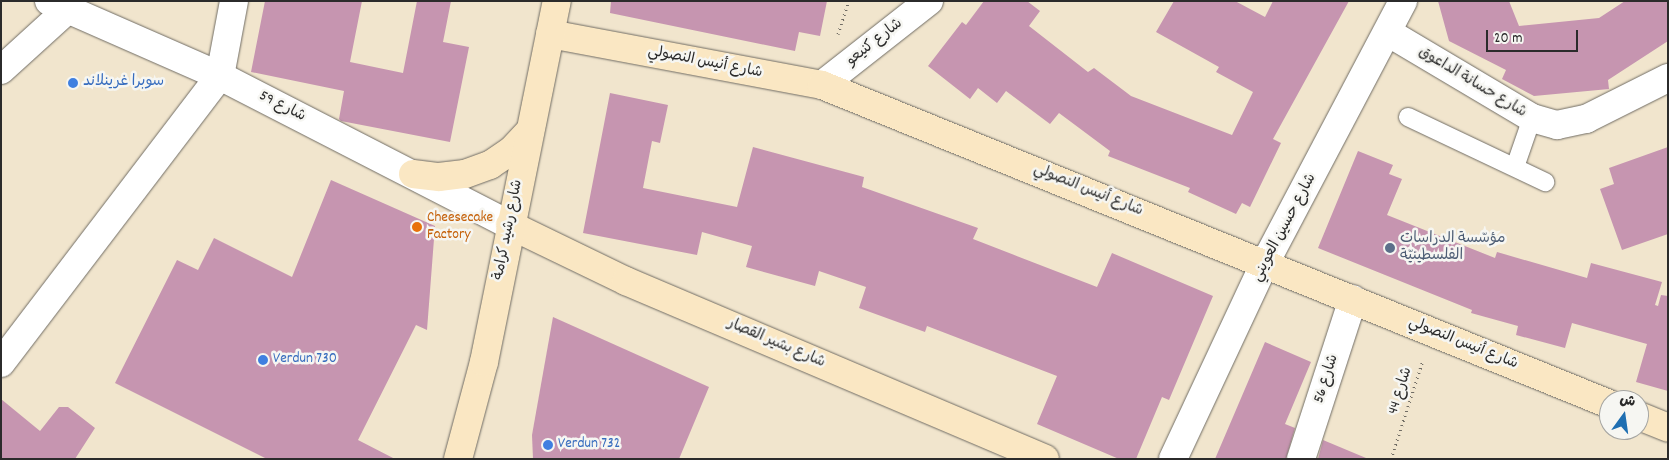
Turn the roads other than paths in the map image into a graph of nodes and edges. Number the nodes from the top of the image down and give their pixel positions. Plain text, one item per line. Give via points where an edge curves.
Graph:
1 (234, 1) edge
2 (557, 1) edge
3 (929, 1) edge
4 (1403, 1) edge
5 (58, 5) edge
6 (1389, 33) junction
7 (550, 34) junction
8 (1, 70) edge
9 (220, 76) junction
10 (1668, 78) edge
11 (822, 84) junction
12 (1408, 117) dead end
13 (1532, 118) junction
14 (530, 131) junction
15 (1515, 167) junction
16 (413, 174) junction
17 (1545, 182) dead end
18 (510, 225) junction
19 (1265, 263) junction
20 (1353, 299) junction
21 (1, 363) edge
22 (1599, 400) edge
23 (1649, 420) edge
24 (1668, 428) edge
25 (458, 459) edge
26 (1045, 459) edge
27 (1174, 459) edge
28 (1301, 459) edge

1 - 9 street
2 - 7 street, شارع رشيد كرامة
3 - 11 street, شارع كنيعو
4 - 6 street, شارع حسين العويني
5 - 8 street
5 - 9 street, شارع 59
6 - 13 street, شارع حسانة الداعوق
6 - 19 street, شارع حسين العويني
7 - 11 street, شارع أنيس النصولي
7 - 14 street, شارع رشيد كرامة
9 - 16 street, شارع 59
9 - 21 street
10 - 13 street, شارع حسانة الداعوق via 1586,119 1557,125
11 - 19 street, شارع أنيس النصولي
12 - 15 lane
13 - 15 lane
14 - 16 street via 512,150 490,165 465,174 439,177
14 - 18 street, شارع رشيد كرامة
15 - 17 lane
16 - 18 street, شارع 59
18 - 25 street, شارع رشيد كرامة via 484,362
18 - 26 street, شارع بشير القصار via 626,281
19 - 20 street, شارع أنيس النصولي
19 - 27 street, شارع حسين العويني
20 - 22 street, شارع أنيس النصولي
20 - 28 street, شارع 56
23 - 24 street

